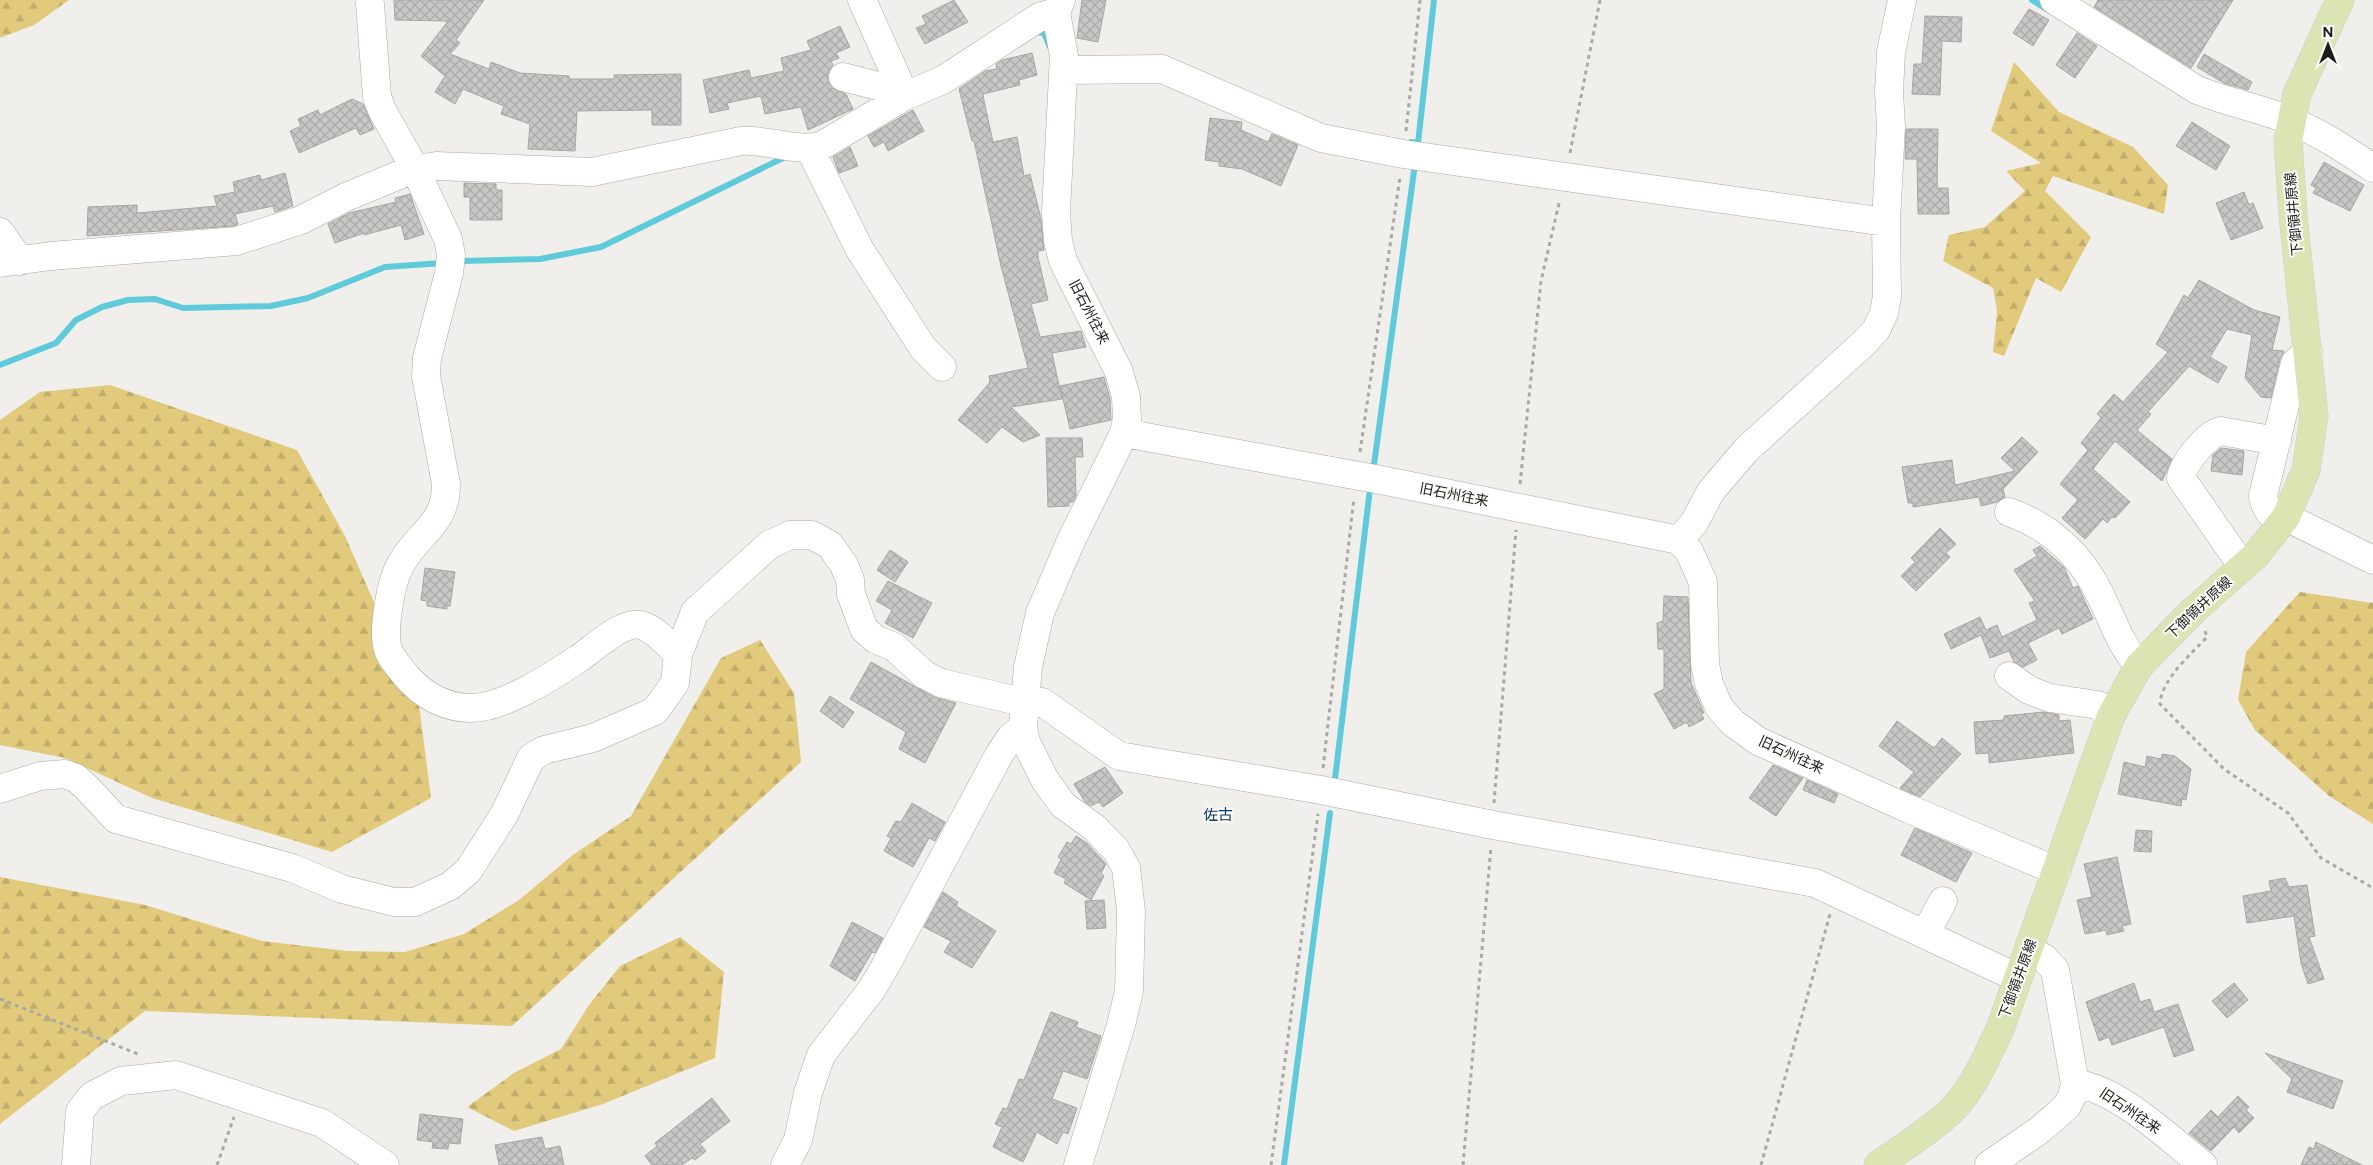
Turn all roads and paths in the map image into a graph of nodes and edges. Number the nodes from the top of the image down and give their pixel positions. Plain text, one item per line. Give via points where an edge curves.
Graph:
1 (862, 0) edge
2 (1420, 0) edge
3 (1600, 0) edge
4 (1902, 0) edge
5 (2054, 0) edge
6 (2340, 0) edge
7 (370, 4) dead end
8 (1059, 6) edge
9 (1064, 70) junction
10 (843, 78) dead end
11 (905, 96) junction
12 (2291, 120) junction
13 (810, 149) junction
14 (1403, 154) junction
15 (2373, 168) edge
16 (415, 169) junction
17 (1565, 176) junction
18 (1886, 222) junction
19 (0, 232) edge
20 (10, 262) edge
21 (2308, 352) junction
22 (942, 367) dead end
23 (1124, 433) junction
24 (2277, 442) junction
25 (1356, 476) junction
26 (1518, 507) junction
27 (2010, 512) dead end
28 (2284, 520) junction
29 (1679, 540) junction
30 (2373, 560) edge
31 (2243, 567) junction
32 (2193, 611) junction
33 (678, 654) junction
34 (2139, 666) junction
35 (2009, 676) dead end
36 (1026, 701) junction
37 (2111, 716) junction
38 (1022, 727) junction
39 (0, 789) edge
40 (1321, 790) junction
41 (1492, 825) junction
42 (2057, 871) junction
43 (2373, 888) edge
44 (1836, 891) junction
45 (1943, 901) dead end
46 (1925, 934) junction
47 (2029, 950) junction
48 (2018, 978) junction
49 (0, 999) edge
50 (166, 1076) junction
51 (2075, 1084) junction
52 (76, 1165) edge
53 (385, 1165) edge
54 (785, 1165) edge
55 (1078, 1165) edge
56 (1271, 1165) edge
57 (1463, 1165) edge
58 (1761, 1165) edge
59 (1878, 1165) edge
60 (1990, 1165) edge
61 (2203, 1165) edge

1 - 11 street
2 - 14 path
3 - 17 path
4 - 18 street via 1891,52
5 - 12 street via 2198,90
6 - 12 main road, 下御領井原線 via 2297,94
7 - 16 street via 377,97
8 - 9 street, 旧石州往来
8 - 11 street via 943,80
9 - 14 street via 1162,69 1321,138
9 - 23 street, 旧石州往来 via 1056,212 1058,241 1063,261 1119,372 1126,398
10 - 11 street via 897,91
11 - 13 street via 821,146
12 - 15 street
12 - 21 main road, 下御領井原線 via 2289,159
13 - 16 street via 741,141 592,172 436,166
13 - 22 street via 860,250 922,348
14 - 17 street
14 - 25 path
16 - 20 street via 346,197 302,220 237,241
16 - 33 street via 448,239 451,255 427,358 426,376 446,499 442,513 400,564 388,614 388,651 415,686 437,701 456,707 480,708 521,693 627,625 639,624 652,630
17 - 18 street
17 - 26 path via 1541,281
18 - 29 street via 1887,296 1876,330 1747,449 1711,491 1694,523
19 - 20 street
21 - 24 street via 2295,363
21 - 28 main road, 下御領井原線 via 2314,416 2310,446 2306,470
23 - 25 street, 旧石州往来
23 - 36 street via 1070,542 1040,613 1028,667
24 - 28 street via 2263,496 2271,515
24 - 31 street via 2213,432 2190,458 2182,473 2181,478
25 - 26 street, 旧石州往来
25 - 40 path
26 - 29 street, 旧石州往来
26 - 41 path
27 - 34 street via 2030,519 2050,532 2076,557 2092,579 2125,651
28 - 30 street
28 - 31 main road, 下御領井原線
29 - 42 street, 旧石州往来 via 1689,551 1703,582 1705,664 1709,684 1719,707 1732,722 1758,741
31 - 32 main road, 下御領井原線
32 - 34 main road, 下御領井原線
32 - 43 path via 2203,624 2207,637 2178,667 2160,695 2160,704 2224,769 2288,813 2321,858
33 - 36 street via 694,612 754,558 769,545 790,536 812,535 830,545 844,565 864,628 875,639 894,647 925,674 941,683
33 - 39 street via 675,683 655,711 593,738 544,750 531,758 505,813 468,871 450,886 415,902 394,902 342,889 292,868 116,819 76,778 65,774 40,776
34 - 37 main road, 下御領井原線
35 - 37 street via 2029,690 2050,698 2098,705
36 - 38 street
36 - 40 street via 1042,702 1120,756
37 - 42 main road, 下御領井原線
38 - 54 street via 999,755 872,989 821,1055 808,1093 798,1140
38 - 55 street via 1041,772 1062,805 1095,828 1116,850 1126,868 1130,902 1129,991
40 - 41 street
40 - 56 path
41 - 44 street via 1815,883
41 - 57 path
42 - 47 main road, 下御領井原線
44 - 46 street
44 - 58 path
45 - 46 street
46 - 48 street
47 - 48 main road, 下御領井原線
47 - 51 street via 2044,958 2055,970
48 - 59 main road, 下御領井原線 via 2000,1029 1970,1087 1951,1111
49 - 50 path via 161,1063
50 - 52 street via 121,1082 92,1096 80,1111
50 - 53 street via 235,1093 322,1123
51 - 60 street via 2067,1106
51 - 61 street, 旧石州往来 via 2099,1088 2138,1113

